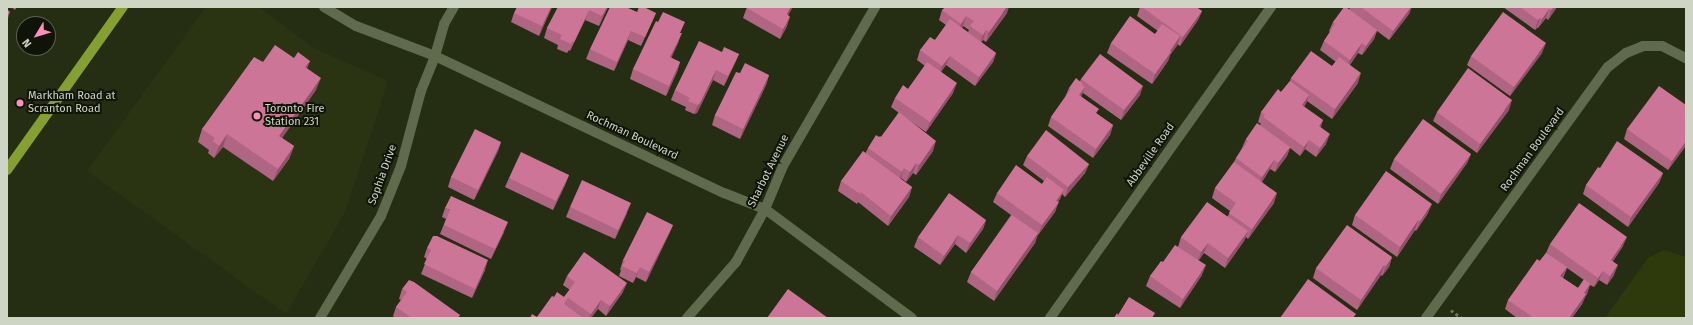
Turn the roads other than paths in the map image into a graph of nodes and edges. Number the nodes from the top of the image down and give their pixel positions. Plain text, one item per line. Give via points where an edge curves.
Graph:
1 (123, 7) edge
2 (324, 7) edge
3 (454, 7) edge
4 (875, 7) edge
5 (1271, 7) edge
6 (434, 56) junction
7 (1686, 58) edge
8 (7, 169) edge
9 (765, 209) junction
10 (320, 318) edge
11 (687, 318) edge
12 (912, 318) edge
13 (1050, 318) edge
14 (1426, 318) edge

1 - 8 main road
2 - 6 street, Rochman Boulevard via 356,26
3 - 6 street, Sophia Drive via 444,24
4 - 9 street, Sharbot Avenue via 783,166
5 - 13 street, Abbeville Road
6 - 9 street, Rochman Boulevard via 724,193
6 - 10 street, Sophia Drive via 421,91 401,166 381,216
7 - 14 street, Rochman Boulevard via 1662,46 1643,46 1626,53 1608,67
9 - 11 street, Sharbot Avenue via 736,262
9 - 12 street, Rochman Boulevard

